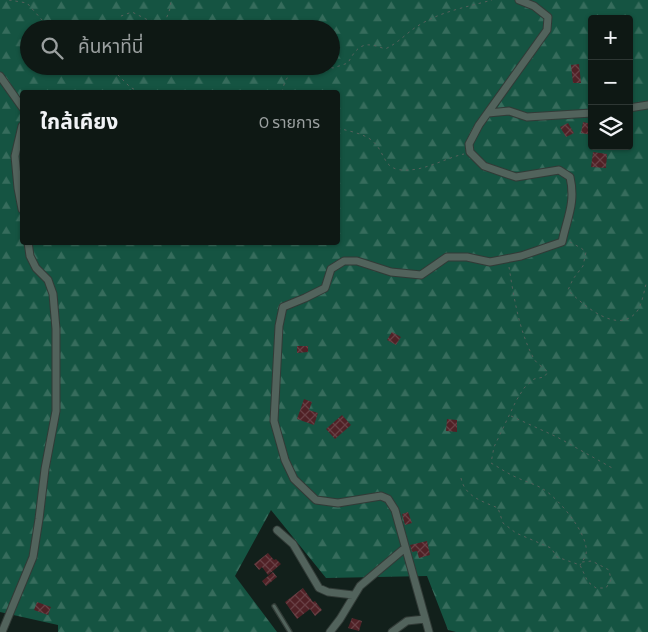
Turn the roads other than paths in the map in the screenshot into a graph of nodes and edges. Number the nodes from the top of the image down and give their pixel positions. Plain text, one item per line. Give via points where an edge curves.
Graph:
1 (519, 0) edge
2 (0, 76) edge
3 (20, 104) edge
4 (648, 105) edge
5 (633, 107) edge
6 (488, 113) junction
7 (588, 113) edge
8 (20, 136) edge
9 (20, 198) edge
10 (28, 245) edge
11 (277, 530) dead end
12 (405, 548) junction
13 (353, 595) junction
14 (274, 606) dead end
15 (425, 620) junction
16 (2, 632) edge
17 (290, 632) edge
18 (330, 632) edge
19 (392, 632) edge
20 (429, 632) edge

1 - 6 street via 548,17 547,30
2 - 3 street
4 - 5 street
6 - 7 street via 509,111 528,117
6 - 12 street via 469,144 470,152 484,166 516,177 559,170 570,177 573,192 571,209 562,242 521,256 490,262 467,256 447,257 421,275 344,261 331,268 325,288 283,307 279,326 274,421 284,460 294,479 316,500 338,504 381,496 388,499
8 - 9 street via 16,156
10 - 16 street via 36,268 48,280 53,294 56,411 33,557
11 - 13 street via 293,544 319,588
12 - 13 street
12 - 15 street
13 - 18 street
14 - 17 lane
15 - 19 street via 407,621
15 - 20 street

